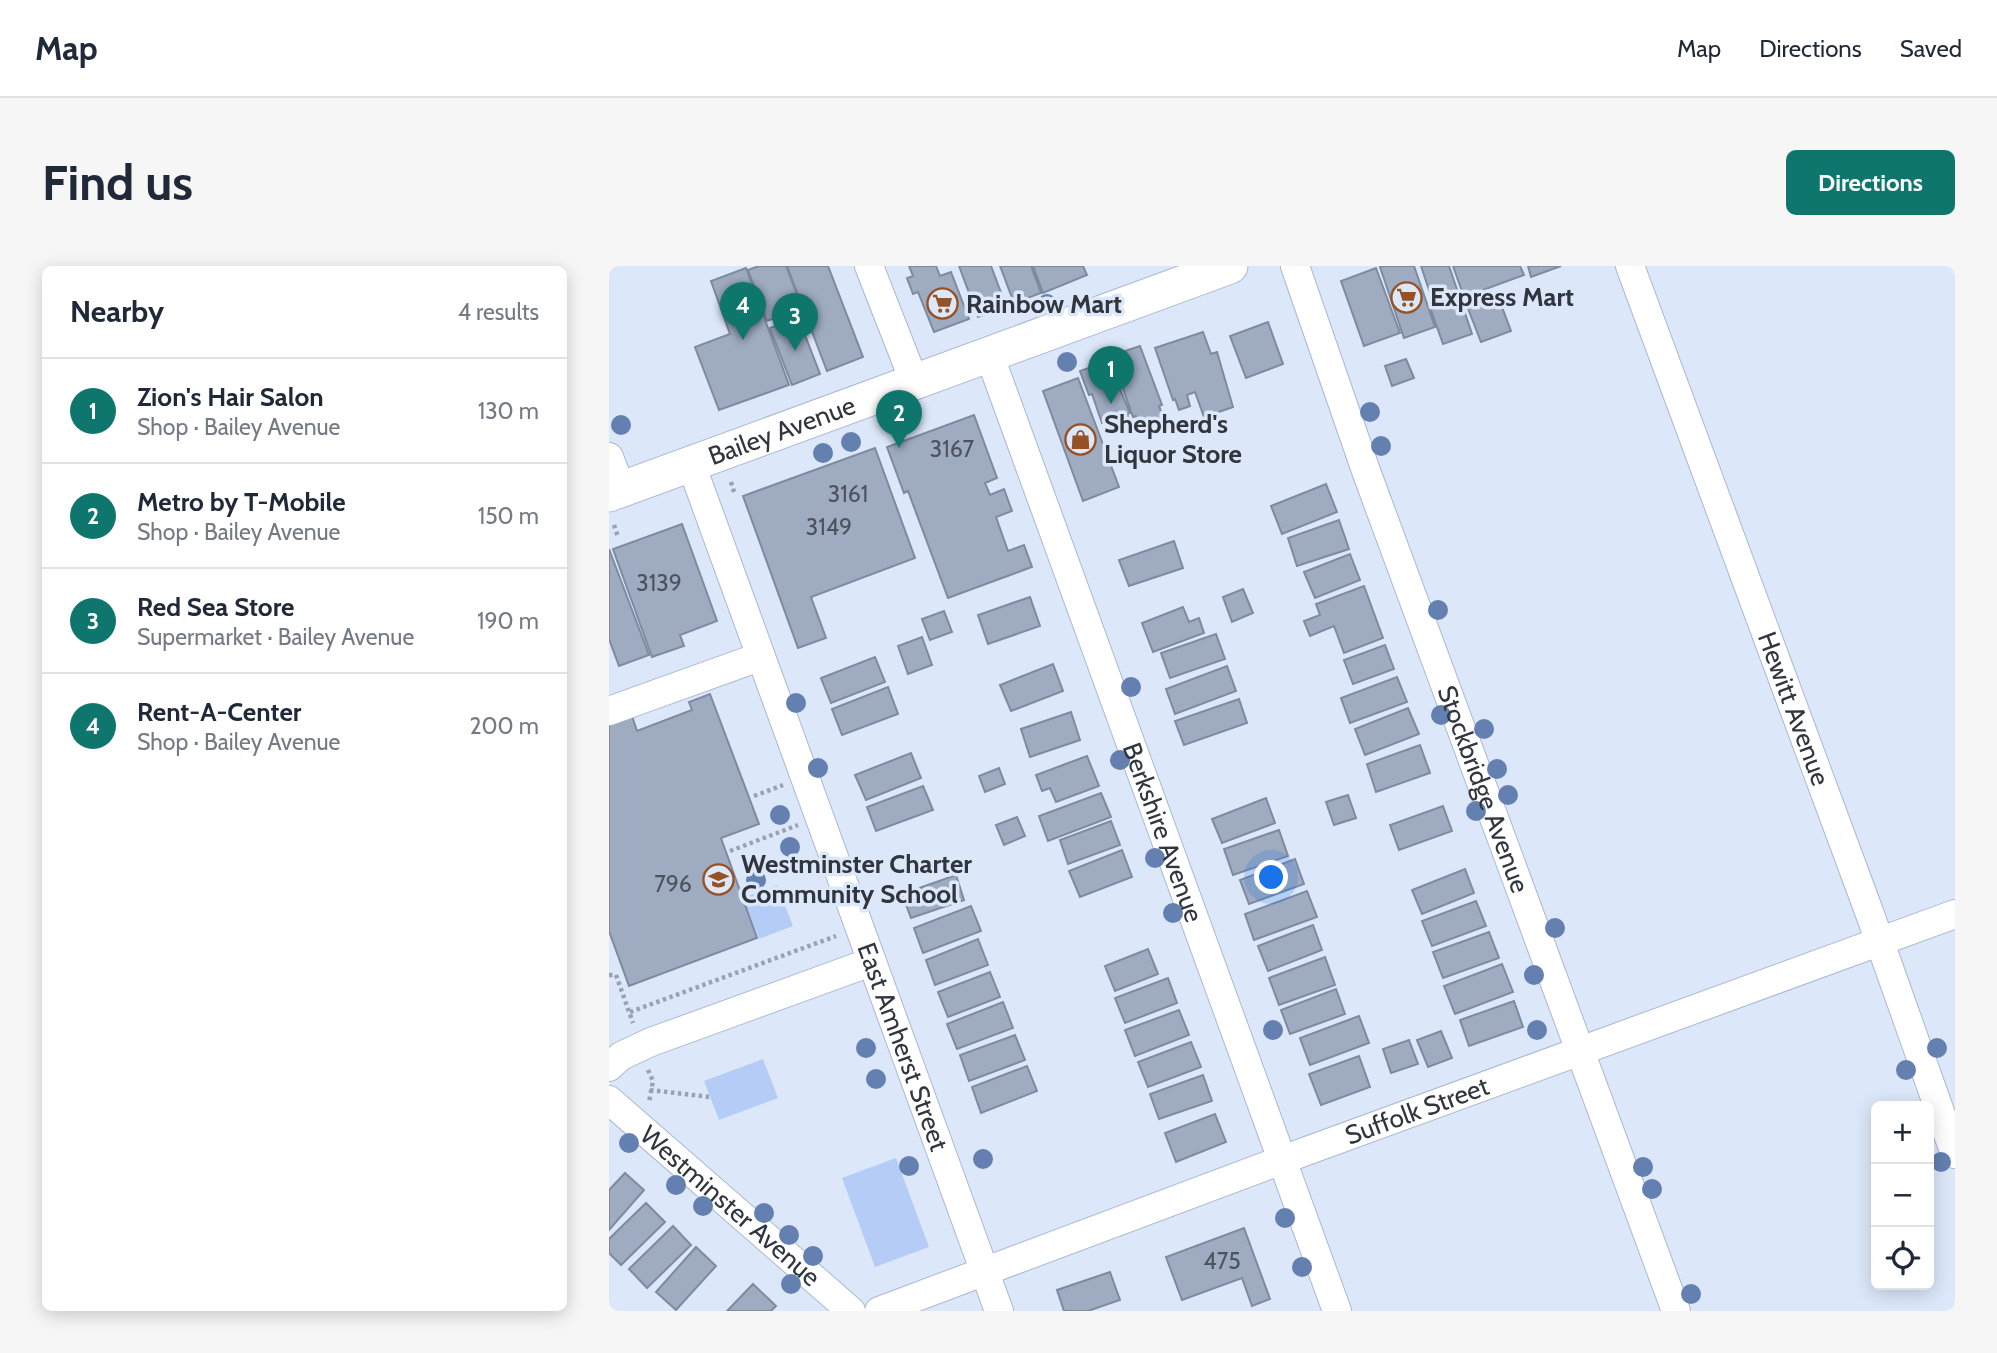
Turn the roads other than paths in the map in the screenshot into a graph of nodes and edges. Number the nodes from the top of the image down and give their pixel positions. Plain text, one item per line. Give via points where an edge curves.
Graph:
1 (869, 266) edge
2 (1230, 266) edge
3 (1295, 266) edge
4 (1630, 266) edge
5 (1195, 272) edge
6 (989, 354) junction
7 (914, 382) junction
8 (609, 457) edge
9 (691, 464) junction
10 (615, 503) edge
11 (759, 657) junction
12 (609, 711) edge
13 (1955, 914) edge
14 (1879, 942) junction
15 (871, 962) junction
16 (1581, 1050) junction
17 (609, 1067) edge
18 (609, 1100) edge
19 (1955, 1154) edge
20 (1282, 1160) junction
21 (985, 1272) junction
22 (851, 1311) edge
23 (879, 1311) edge
24 (999, 1311) edge
25 (1337, 1311) edge
26 (1676, 1311) edge

1 - 7 street
2 - 5 main road, Bailey Avenue
3 - 16 street, Stockbridge Avenue via 1366,471
4 - 14 street, Hewitt Avenue
5 - 6 main road, Bailey Avenue
6 - 7 main road, Bailey Avenue
6 - 20 street, Berkshire Avenue
7 - 9 main road, Bailey Avenue
8 - 10 street
9 - 10 main road, Bailey Avenue
9 - 11 street, East Amherst Street
11 - 12 street
11 - 15 street, East Amherst Street
13 - 14 street, Suffolk Street
14 - 16 street, Suffolk Street
14 - 19 street, Hewitt Avenue
15 - 17 street via 651,1042
15 - 21 street, East Amherst Street
16 - 20 street, Suffolk Street
16 - 26 street, Stockbridge Avenue
18 - 22 street, Westminster Avenue
20 - 21 street, Suffolk Street
20 - 25 street, Berkshire Avenue
21 - 23 street, Suffolk Street
21 - 24 street, East Amherst Street

